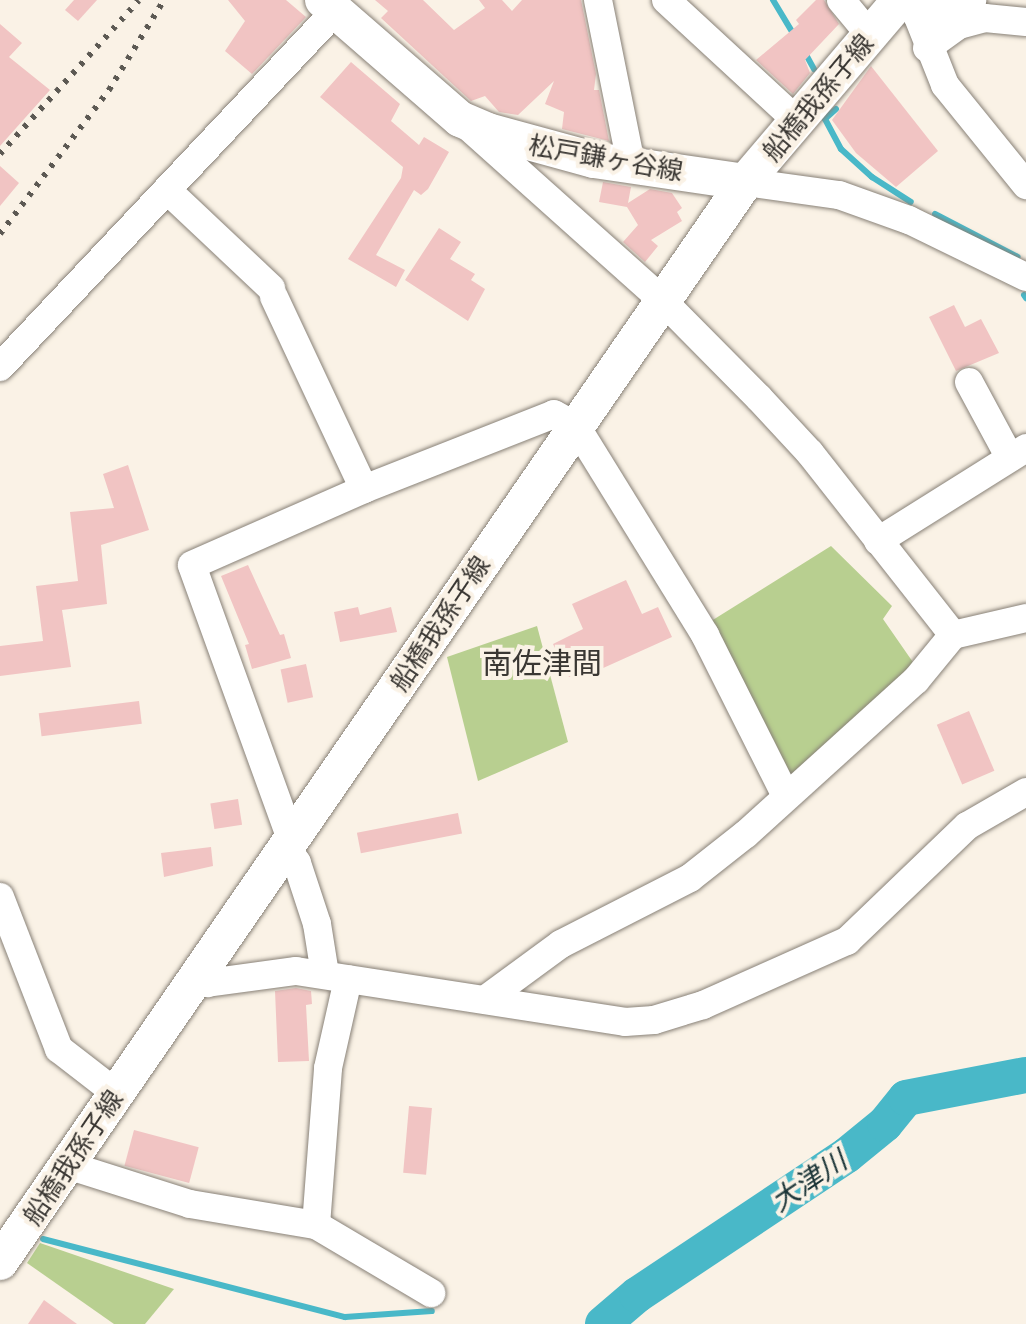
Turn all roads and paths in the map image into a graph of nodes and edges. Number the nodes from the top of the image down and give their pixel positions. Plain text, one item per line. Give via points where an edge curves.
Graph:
1 (598, 0) edge
2 (666, 0) edge
3 (841, 0) edge
4 (972, 0) edge
5 (329, 5) edge
6 (915, 6) edge
7 (1026, 22) edge
8 (870, 35) junction
9 (927, 48) junction
10 (460, 119) junction
11 (797, 121) junction
12 (631, 164) junction
13 (745, 182) junction
14 (1026, 185) edge
15 (167, 190) junction
16 (1026, 277) edge
17 (662, 300) junction
18 (0, 367) edge
19 (969, 382) dead end
20 (576, 426) junction
21 (1018, 453) edge
22 (364, 489) junction
23 (878, 541) junction
24 (1026, 618) edge
25 (953, 635) junction
26 (1026, 792) edge
27 (786, 796) junction
28 (288, 843) junction
29 (0, 897) edge
30 (196, 977) junction
31 (336, 977) junction
32 (486, 999) junction
33 (116, 1093) junction
34 (67, 1165) junction
35 (316, 1225) junction
36 (15, 1240) edge
37 (431, 1293) dead end

1 - 12 street
2 - 11 street
3 - 8 street
4 - 6 street
5 - 10 main road, 松戸鎌ヶ谷線
5 - 15 street
6 - 8 main road, 船橋我孫子線
6 - 9 street
7 - 9 street via 985,18 959,25
8 - 11 main road, 船橋我孫子線
9 - 14 street via 945,85
10 - 12 main road, 松戸鎌ヶ谷線 via 523,144
10 - 17 street via 507,167
11 - 13 main road, 船橋我孫子線
12 - 13 main road, 松戸鎌ヶ谷線
13 - 16 street via 839,195 909,220
13 - 17 main road, 船橋我孫子線
15 - 18 street
15 - 22 street via 273,292
17 - 20 main road, 船橋我孫子線
17 - 23 street via 810,453
19 - 21 street
20 - 22 street via 554,414
20 - 27 street via 705,635
20 - 28 main road, 船橋我孫子線
21 - 23 street
22 - 28 street via 192,565
23 - 25 street
24 - 25 street
25 - 27 street via 916,680
26 - 32 street via 967,826 847,941 703,1005 654,1020 625,1022
27 - 32 street via 690,878 561,944
28 - 30 main road, 船橋我孫子線
28 - 31 street
29 - 33 street via 59,1049
30 - 31 street via 207,983 274,972
30 - 33 main road, 船橋我孫子線
31 - 32 street
31 - 35 street
33 - 34 main road, 船橋我孫子線
34 - 35 street via 190,1204
34 - 36 main road, 船橋我孫子線
35 - 37 street

